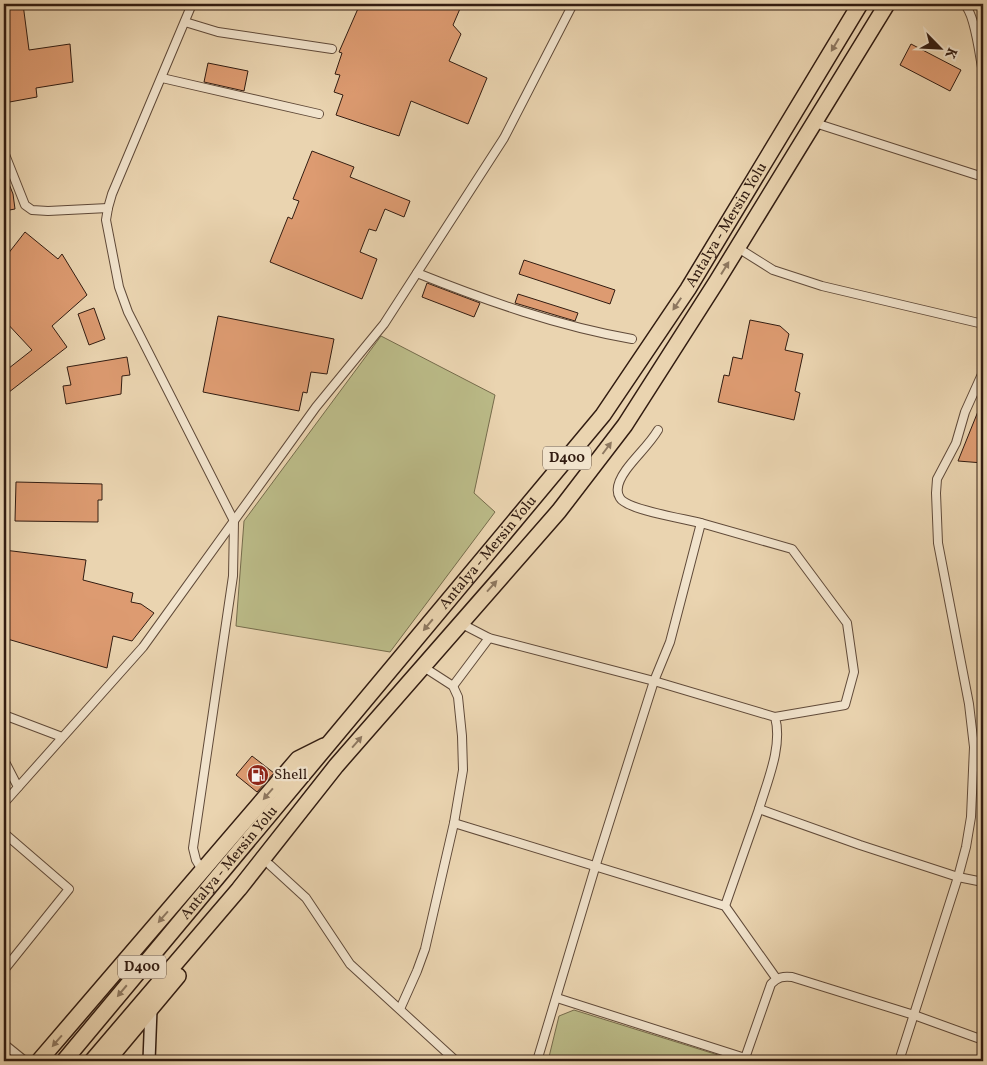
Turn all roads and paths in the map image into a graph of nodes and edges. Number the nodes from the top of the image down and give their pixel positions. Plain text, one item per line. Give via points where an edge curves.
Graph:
1 (192, 4) edge
2 (573, 4) edge
3 (860, 4) edge
4 (887, 4) edge
5 (963, 4) edge
6 (185, 22) junction
7 (332, 49) dead end
8 (983, 73) edge
9 (162, 78) junction
10 (319, 114) dead end
11 (815, 123) junction
12 (4, 152) edge
13 (983, 177) edge
14 (108, 208) junction
15 (738, 248) junction
16 (417, 273) junction
17 (983, 324) edge
18 (632, 339) dead end
19 (983, 372) edge
20 (658, 430) dead end
21 (234, 521) junction
22 (701, 523) junction
23 (460, 623) junction
24 (489, 638) junction
25 (422, 666) junction
26 (654, 681) junction
27 (453, 686) junction
28 (4, 716) edge
29 (775, 717) junction
30 (62, 737) junction
31 (332, 741) junction
32 (4, 760) edge
33 (336, 766) junction
34 (18, 787) junction
35 (4, 802) edge
36 (759, 809) junction
37 (454, 823) junction
38 (4, 833) edge
39 (270, 865) junction
40 (596, 867) junction
41 (202, 870) junction
42 (958, 877) junction
43 (983, 882) edge
44 (725, 906) junction
45 (4, 970) edge
46 (776, 978) junction
47 (557, 998) junction
48 (151, 1009) junction
49 (400, 1010) junction
50 (914, 1015) junction
51 (983, 1040) edge
52 (4, 1044) edge
53 (744, 1059) edge
54 (25, 1061) edge
55 (39, 1061) edge
56 (64, 1061) edge
57 (92, 1061) edge
58 (107, 1061) edge
59 (149, 1061) edge
60 (456, 1061) edge
61 (537, 1061) edge
62 (899, 1061) edge

1 - 6 street
2 - 16 street via 504,138
3 -> 31 highway, Antalya - Mersin Yolu / D400 via 688,289 603,415
4 - 11 highway, Antalya - Mersin Yolu / D400
5 - 8 street via 971,15
6 - 7 street via 218,32
6 - 9 street
9 - 10 street
9 - 14 street
11 - 13 street
11 - 15 highway, Antalya - Mersin Yolu / D400
12 - 14 street via 26,205 32,210
14 - 21 street via 106,220 119,287 128,312
15 - 17 street via 773,270 822,286
23 -> 15 highway, Antalya - Mersin Yolu / D400 via 559,511 625,425
16 - 18 street via 551,321
16 - 21 street via 384,324 316,407
19 - 42 street via 965,412 956,443 937,479 936,493 938,543 969,704 974,747 971,817
20 - 22 street via 626,470 617,488 619,496 638,508
21 - 30 street via 143,647
21 - 41 street via 233,576 193,848
22 - 26 street via 670,642
22 - 29 street via 792,549 847,623 854,672 844,705
23 - 24 street
23 - 25 highway, Antalya - Mersin Yolu / D400
24 - 26 street
24 - 27 street
25 - 27 street
33 -> 25 highway, Antalya - Mersin Yolu / D400
26 - 29 street
26 - 40 street
27 - 37 street via 458,697 463,770
28 - 30 street
29 - 36 street via 777,744
30 - 34 street
31 -> 41 highway via 298,759
31 -> 56 highway, Antalya - Mersin Yolu / D400
32 - 34 street
33 - 39 highway
33 - 57 highway, Antalya - Mersin Yolu / D400 via 239,889
34 - 35 street
36 - 42 street
36 - 44 street
37 - 40 street
37 - 49 street via 425,949
38 - 45 street via 69,889
39 - 48 highway
39 - 49 street via 306,898 350,964
40 - 44 street
40 - 47 street
41 -> 55 highway
42 - 43 street
42 - 50 street
44 - 46 street
46 - 50 street via 792,977
46 - 53 street
47 - 53 street
47 - 61 street
48 - 58 highway
48 - 59 street
49 - 60 street
50 - 51 street
50 - 62 street
52 - 54 street

